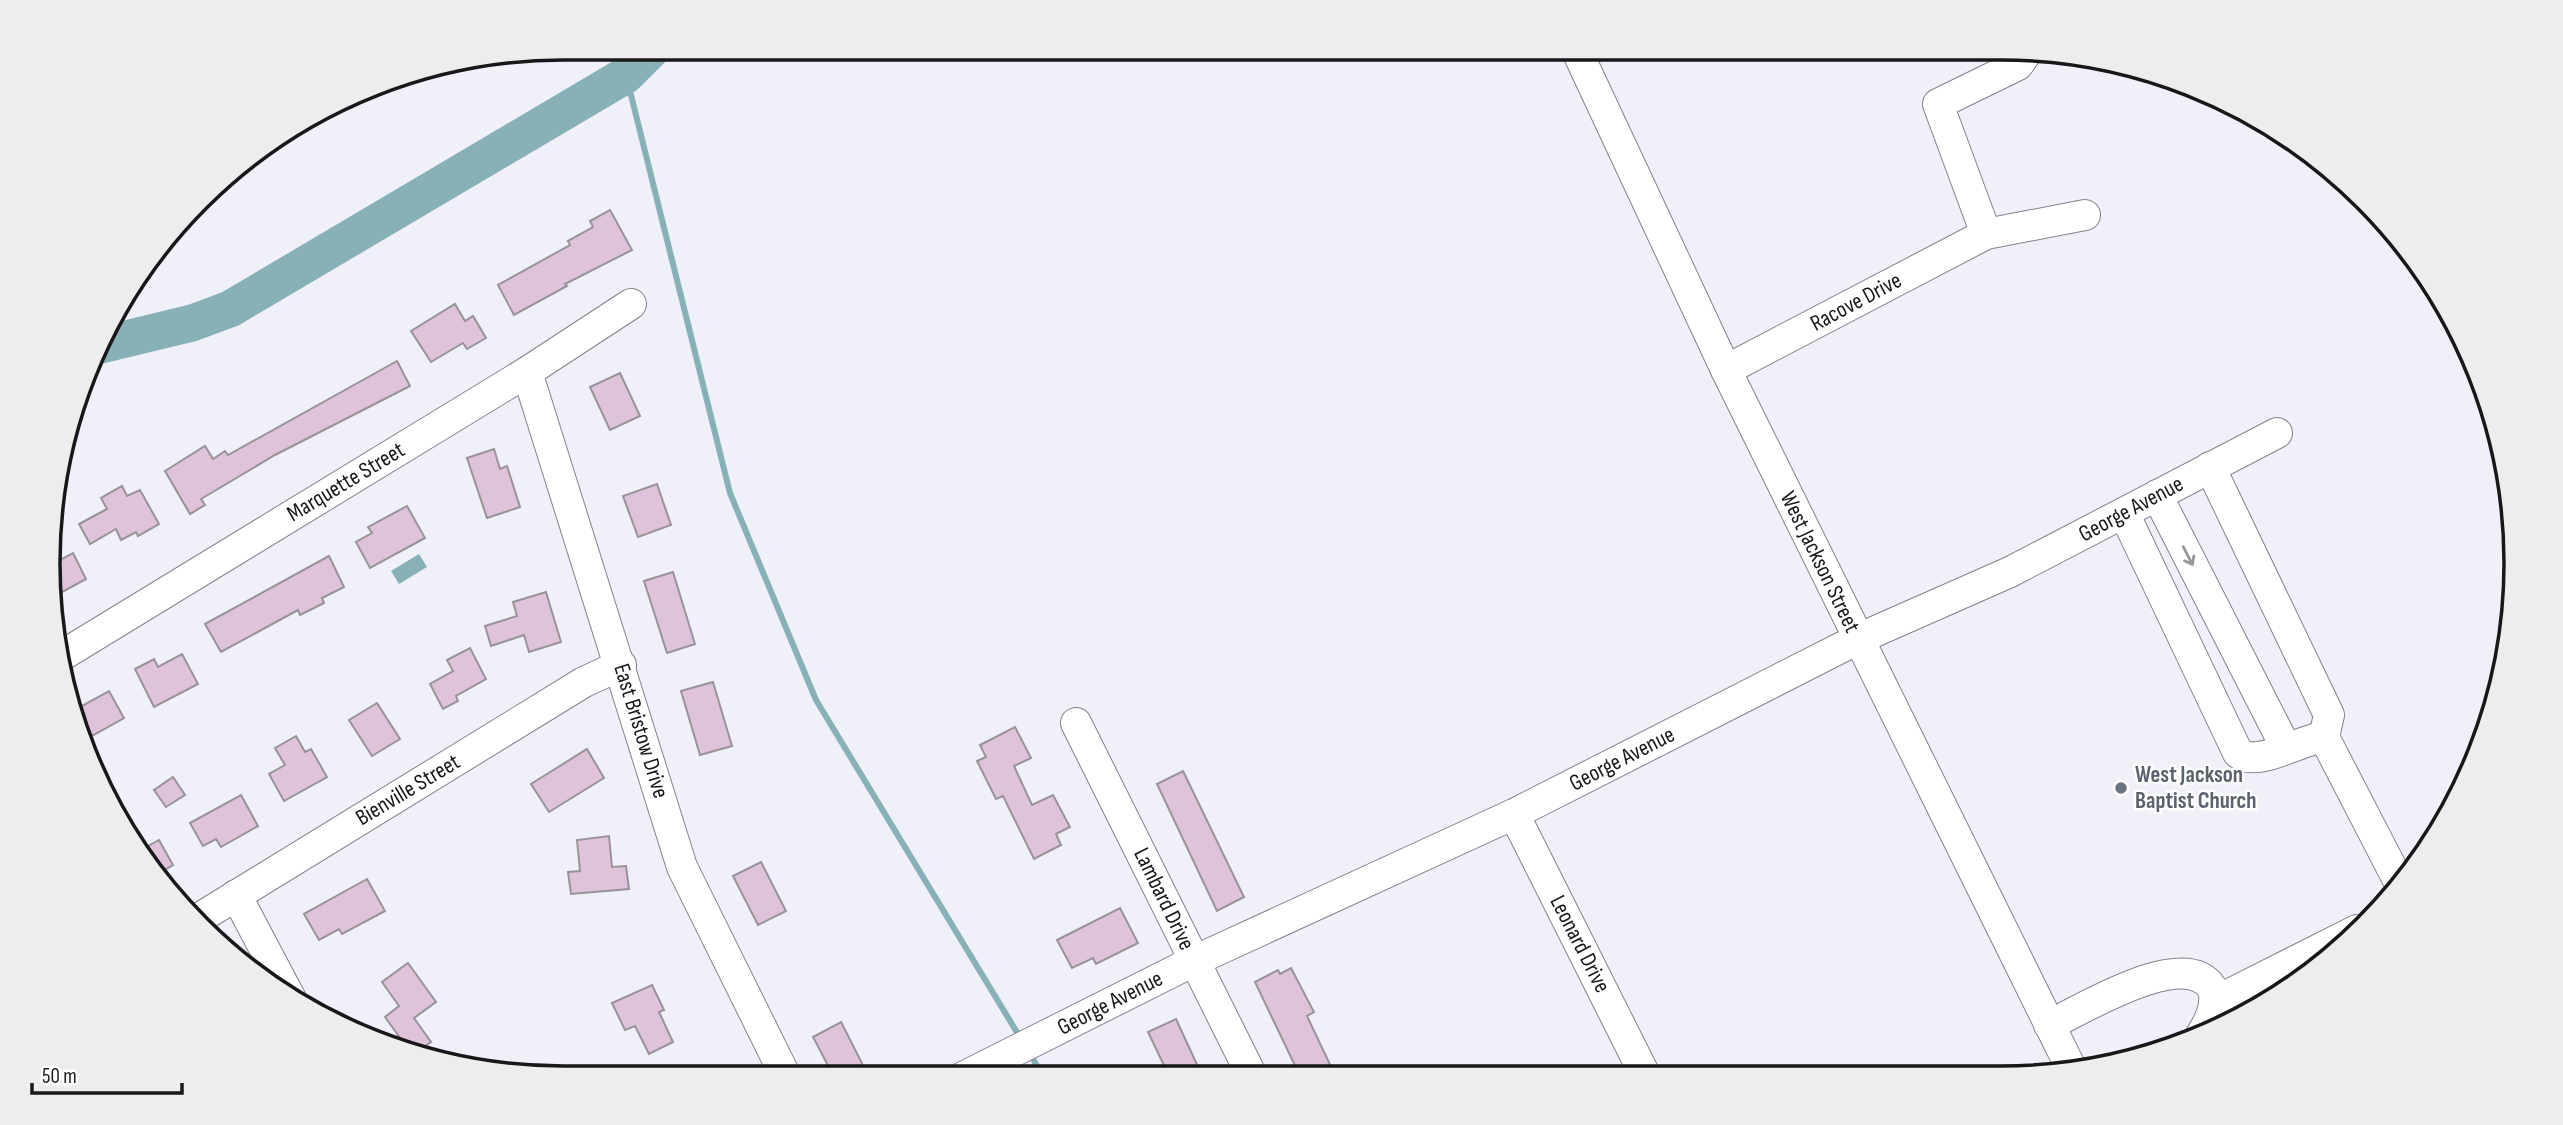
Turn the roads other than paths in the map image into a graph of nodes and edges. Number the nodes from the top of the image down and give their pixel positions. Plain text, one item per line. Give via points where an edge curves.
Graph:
1 (1581, 60) edge
2 (2021, 61) edge
3 (2085, 215) dead end
4 (1986, 234) junction
5 (631, 304) dead end
6 (1726, 370) junction
7 (527, 372) junction
8 (2277, 433) dead end
9 (2210, 467) junction
10 (2157, 495) junction
11 (2124, 513) junction
12 (1858, 639) junction
13 (68, 652) edge
14 (621, 665) junction
15 (1076, 723) dead end
16 (2324, 737) junction
17 (2286, 748) junction
18 (1514, 814) junction
19 (2395, 875) edge
20 (236, 895) junction
21 (204, 915) edge
22 (2327, 945) edge
23 (1194, 961) junction
24 (281, 979) edge
25 (2214, 1002) junction
26 (2209, 1020) edge
27 (2049, 1025) junction
28 (2067, 1061) edge
29 (781, 1066) edge
30 (984, 1066) edge
31 (1247, 1066) edge
32 (1641, 1066) edge

1 - 6 street, West Jackson Street
2 - 4 street via 1938,104
3 - 4 street, Racove Drive
4 - 6 street, Racove Drive
5 - 7 street, Marquette Street
6 - 12 street, West Jackson Street
7 - 13 street, Marquette Street
7 - 14 street, East Bristow Drive
8 - 9 street, George Avenue
9 - 10 street, George Avenue
9 - 16 street via 2329,715
10 - 11 street, George Avenue
10 -> 17 street
11 - 12 street, George Avenue via 2010,572
11 - 17 street via 2238,753 2256,760
12 - 18 street, George Avenue
12 - 27 street, West Jackson Street
14 - 20 street, Bienville Street via 584,682
14 - 29 street, East Bristow Drive via 682,867
15 - 23 street, Lambard Drive
16 - 17 street
16 - 19 street
18 - 23 street, George Avenue
18 - 32 street, Leonard Drive
20 - 21 street, Bienville Street
20 - 24 street
22 - 25 street
23 - 30 street, George Avenue
23 - 31 street, Lambard Drive
25 - 26 street
25 - 27 street via 2213,990 2203,978 2181,972 2164,974
27 - 28 street, West Jackson Street

